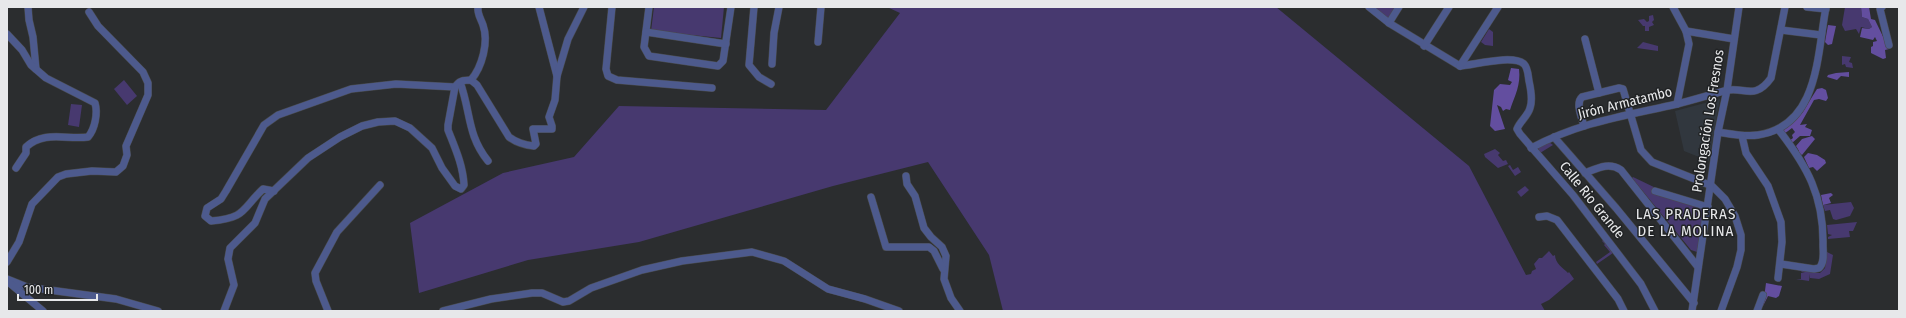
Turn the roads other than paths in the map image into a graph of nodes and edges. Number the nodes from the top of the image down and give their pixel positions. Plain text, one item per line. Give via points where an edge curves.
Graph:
1 (28, 7) edge
2 (478, 7) edge
3 (539, 7) edge
4 (584, 7) edge
5 (612, 7) edge
6 (650, 7) edge
7 (731, 7) edge
8 (754, 7) edge
9 (779, 7) edge
10 (820, 7) edge
11 (1369, 7) edge
12 (1399, 7) edge
13 (1449, 7) edge
14 (1498, 7) edge
15 (1673, 7) edge
16 (1739, 7) edge
17 (1785, 7) edge
18 (1807, 7) edge
19 (1882, 7) edge
20 (1826, 8) edge
21 (89, 12) dead end
22 (1389, 23) junction
23 (1781, 30) junction
24 (646, 32) junction
25 (1686, 32) junction
26 (7, 34) edge
27 (1821, 35) junction
28 (1585, 39) dead end
29 (1734, 39) junction
30 (818, 42) dead end
31 (726, 44) junction
32 (1889, 45) dead end
33 (1424, 46) junction
34 (772, 64) dead end
35 (1460, 66) junction
36 (36, 69) junction
37 (557, 76) junction
38 (471, 80) junction
39 (771, 84) dead end
40 (457, 85) junction
41 (712, 88) dead end
42 (1727, 90) junction
43 (1599, 93) junction
44 (1677, 104) junction
45 (1631, 113) junction
46 (1584, 126) junction
47 (1778, 129) junction
48 (1718, 132) junction
49 (1554, 136) junction
50 (1742, 136) junction
51 (1531, 148) junction
52 (488, 161) dead end
53 (16, 168) dead end
54 (1586, 173) junction
55 (906, 176) dead end
56 (380, 185) dead end
57 (1712, 186) junction
58 (274, 191) junction
59 (1655, 191) dead end
60 (871, 197) dead end
61 (1708, 207) junction
62 (1539, 217) dead end
63 (7, 262) edge
64 (1780, 264) junction
65 (1698, 267) junction
66 (944, 271) junction
67 (1778, 278) dead end
68 (7, 280) edge
69 (1763, 295) dead end
70 (1694, 303) junction
71 (43, 311) edge
72 (158, 311) edge
73 (224, 311) edge
74 (328, 311) edge
75 (443, 311) edge
76 (899, 311) edge
77 (960, 311) edge
78 (1624, 311) edge
79 (1655, 311) edge
80 (1692, 311) edge
81 (1721, 311) edge
82 (1757, 311) edge

1 - 36 street
2 - 38 street via 477,12 484,27 484,48 478,72
3 - 37 street
4 - 37 street via 568,39
5 - 41 street via 606,69 608,76 617,80
6 - 24 street
7 - 31 street
8 - 39 street via 749,65 759,77
9 - 34 street
10 - 30 street
11 - 22 street
12 - 22 street
13 - 33 street
14 - 35 street
15 - 25 street
16 - 29 street, Prolongación Los Fresnos
17 - 23 street
18 - 20 street
19 - 32 street via 1880,9
20 - 27 street
21 - 63 street via 98,26 143,72 148,83 148,95 126,146 127,155 123,166 116,172 92,171 58,177 32,204 19,242
22 - 33 street
23 - 27 street
23 - 42 street via 1771,78 1765,86 1746,92
24 - 31 street
24 - 31 street via 644,47 649,56 694,63 718,66 721,64
25 - 29 street
25 - 44 street via 1689,44
26 - 36 street
27 - 47 street via 1811,90 1804,106
28 - 43 street
29 - 42 street, Prolongación Los Fresnos
33 - 35 street
35 - 51 street, Calle Rio Grande via 1506,60 1516,60 1524,64 1528,70 1532,102 1530,110 1517,129
36 - 53 street via 46,78 95,104 97,110 88,137 63,136 36,140 26,147 26,153
37 - 38 street via 555,100 549,117 552,129 533,129 536,144 534,146 515,142 509,137 477,85
38 - 40 street
40 - 52 street via 465,97 474,140
40 - 58 street via 448,130 460,160 464,177 463,188 455,186 432,148 410,128 395,121 362,126 320,149
40 - 58 street via 396,84 351,89 278,115 264,125 221,199 207,208 204,216 212,221 226,220 243,212 263,189
42 - 44 street, Jirón Armatambo
42 - 48 street, Prolongación Los Fresnos
43 - 45 street via 1624,89
43 - 46 street via 1579,99
44 - 45 street, Jirón Armatambo
45 - 46 street, Jirón Armatambo
45 - 57 street via 1641,150 1652,162
46 - 49 street, Jirón Armatambo
47 - 50 street via 1758,135
47 - 64 street via 1808,171 1817,194 1824,229 1822,266 1814,269
48 - 50 street
48 - 57 street, Prolongación Los Fresnos
49 - 51 street, Jirón Armatambo
49 - 54 street
50 - 64 street via 1746,153 1768,186 1781,222
51 - 79 street, Calle Rio Grande via 1572,195 1641,284
54 - 65 street via 1609,165 1621,170
54 - 70 street
55 - 66 street via 924,228 942,247 946,256
56 - 74 street via 337,232 315,273
57 - 61 street, Prolongación Los Fresnos
57 - 81 street via 1726,199 1736,216 1741,235 1738,267
58 - 73 street via 265,199 255,223 230,248 228,253 234,285
59 - 61 street
60 - 66 street via 886,247 929,247 937,255
61 - 65 street, Prolongación Los Fresnos
62 - 78 street via 1547,216 1557,220 1618,299
64 - 67 street
65 - 70 street, Prolongación Los Fresnos
66 - 77 street via 951,298
68 - 71 street
68 - 72 street via 27,287 116,299
69 - 82 street
70 - 80 street, Prolongación Los Fresnos
75 - 76 street via 490,299 532,293 542,293 563,302 569,301 590,288 642,270 682,261 752,252 784,261 828,289

